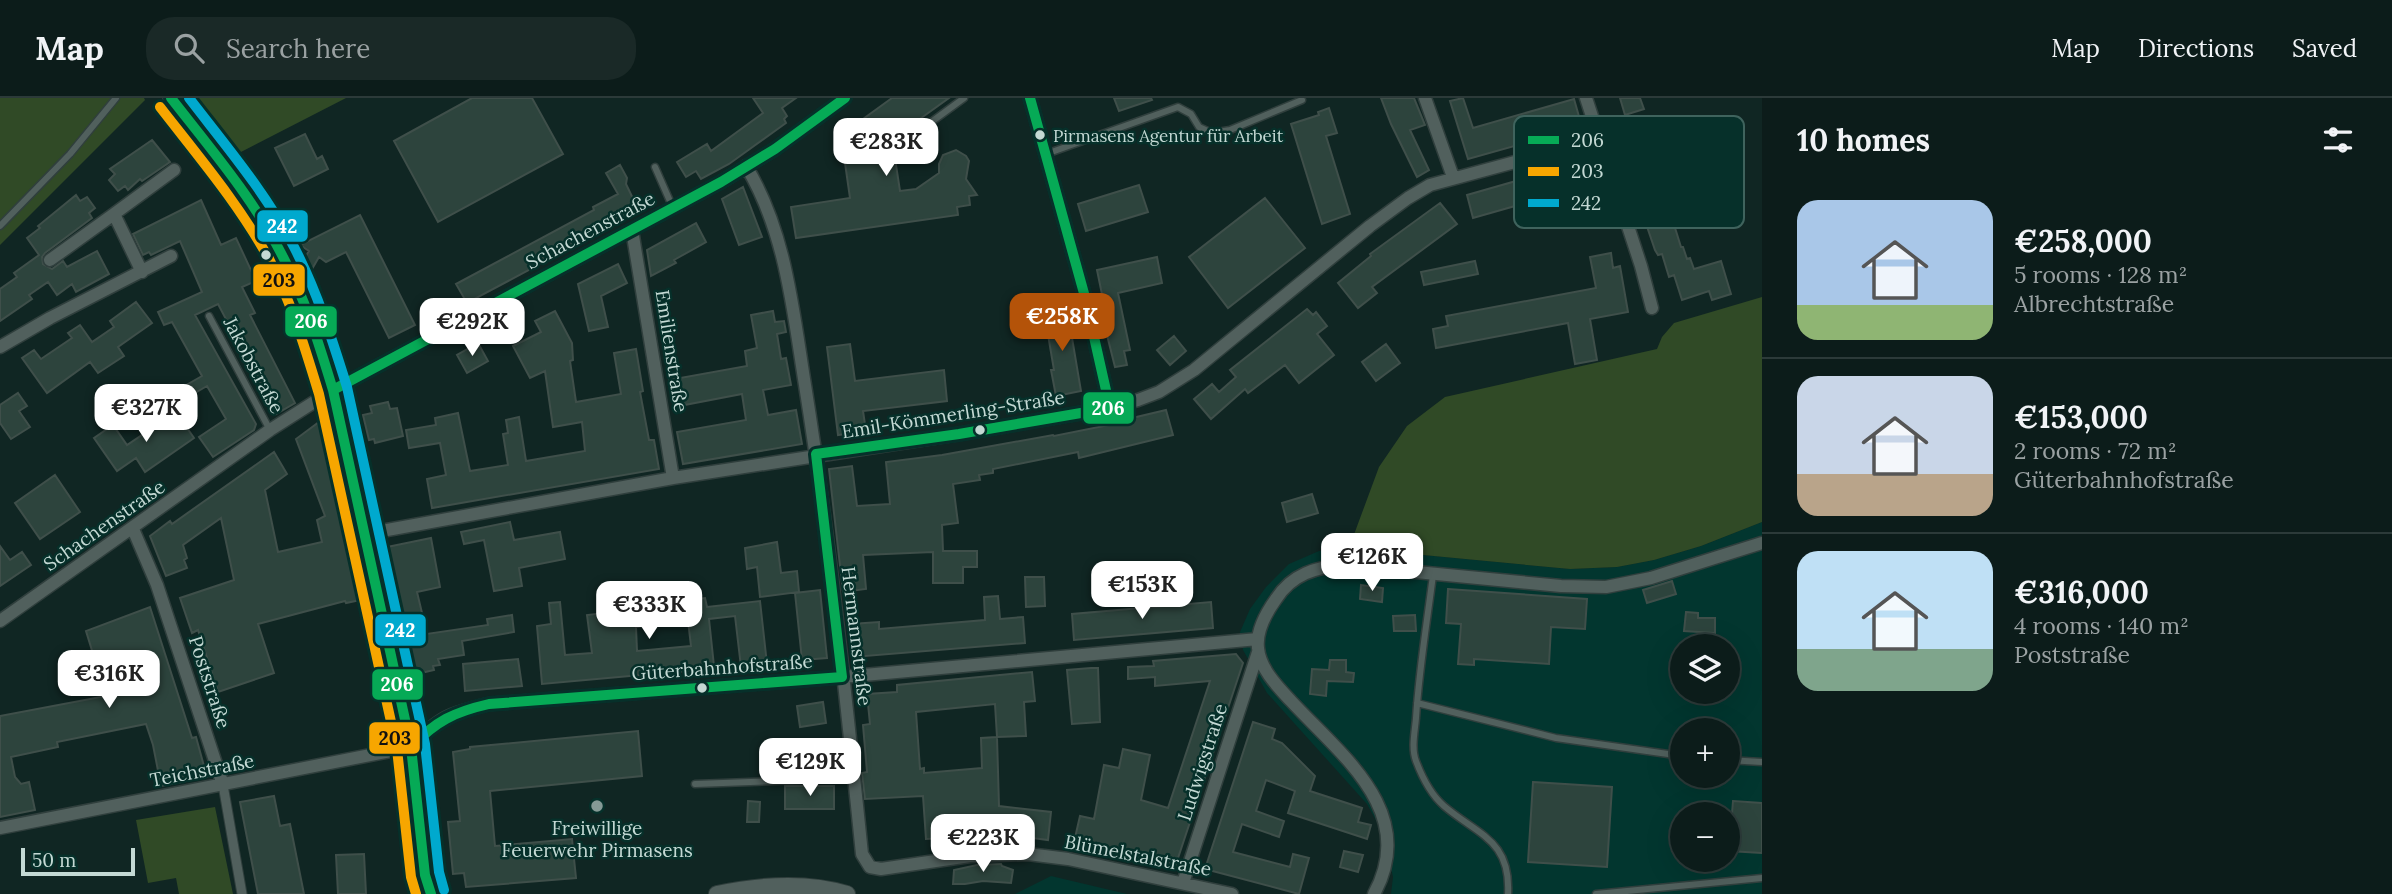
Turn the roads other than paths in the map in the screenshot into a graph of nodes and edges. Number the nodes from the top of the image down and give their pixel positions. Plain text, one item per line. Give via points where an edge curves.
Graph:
1 (116, 98) edge
2 (171, 98) edge
3 (845, 98) edge
4 (964, 98) edge
5 (1030, 98) edge
6 (1425, 98) edge
7 (1586, 98) edge
8 (1302, 100) dead end
9 (1592, 116) edge
10 (919, 131) dead end
11 (1046, 154) junction
12 (1514, 161) edge
13 (746, 166) junction
14 (655, 167) dead end
15 (174, 170) dead end
16 (1453, 177) junction
17 (673, 208) junction
18 (114, 214) junction
19 (0, 226) edge
20 (1629, 228) edge
21 (632, 230) junction
22 (171, 256) dead end
23 (50, 260) dead end
24 (142, 272) junction
25 (1652, 308) dead end
26 (209, 316) dead end
27 (0, 347) edge
28 (334, 390) junction
29 (1110, 408) junction
30 (271, 430) junction
31 (816, 454) junction
32 (673, 478) junction
33 (133, 529) junction
34 (365, 534) junction
35 (1762, 543) edge
36 (1433, 573) junction
37 (0, 621) edge
38 (1258, 645) junction
39 (842, 677) junction
40 (1417, 703) junction
41 (411, 747) junction
42 (1670, 755) edge
43 (1740, 761) edge
44 (1762, 762) edge
45 (854, 778) junction
46 (695, 784) dead end
47 (223, 785) junction
48 (0, 828) edge
49 (870, 867) joint
50 (1762, 878) edge
51 (1183, 883) junction
52 (816, 891) edge
53 (242, 894) edge
54 (431, 894) edge
55 (717, 894) edge
56 (847, 894) edge
57 (1232, 894) edge
58 (1374, 894) edge
59 (1508, 894) edge
60 (1596, 894) edge

1 - 19 lane via 62,163
2 - 28 street via 257,213 285,262
3 - 13 street, Schachenstraße
4 - 10 lane
5 - 11 street
6 - 16 street
7 - 9 street
8 - 11 lane via 1212,134 1178,107
11 - 29 street
12 - 16 street, Emil-Kömmerling-Straße
13 - 17 street, Schachenstraße
13 - 31 street, Hermannstraße via 777,236
14 - 17 lane
15 - 18 street
16 - 29 street, Emil-Kömmerling-Straße via 1408,198 1176,383
17 - 21 street, Schachenstraße
18 - 23 street
18 - 24 street
20 - 25 street
21 - 28 street, Schachenstraße
21 - 32 street, Emilienstraße
22 - 24 street
24 - 27 street
26 - 30 lane, Jakobstraße
28 - 30 street, Schachenstraße
28 - 34 street
29 - 31 street, Emil-Kömmerling-Straße
30 - 33 street, Schachenstraße
31 - 32 street, Emil-Kömmerling-Straße
31 - 39 street, Hermannstraße
32 - 34 street, Emil-Kömmerling-Straße
33 - 37 street, Schachenstraße
33 - 47 street, Poststraße via 157,585
34 - 41 street
35 - 36 street via 1651,578 1606,587
36 - 38 street via 1344,565 1310,570 1281,592 1270,608
36 - 40 lane
38 - 39 street, Güterbahnhofstraße
38 - 51 street, Ludwigstraße
38 - 58 street via 1273,681 1353,768 1381,808 1389,845
39 - 41 street, Güterbahnhofstraße via 489,704 446,716
39 - 45 street, Hermannstraße
40 - 42 lane via 1556,738
40 - 59 lane via 1414,757 1430,792 1497,846 1505,861
41 - 47 street, Teichstraße
41 - 54 street
43 - 44 lane
45 - 46 lane
45 - 49 street, Hermannstraße via 862,854
47 - 48 street, Teichstraße
47 - 53 street, Poststraße
49 - 51 street, Blümelstalstraße via 1028,854
50 - 60 lane
51 - 57 street, Blümelstalstraße
52 - 55 street via 796,885
52 - 56 street

